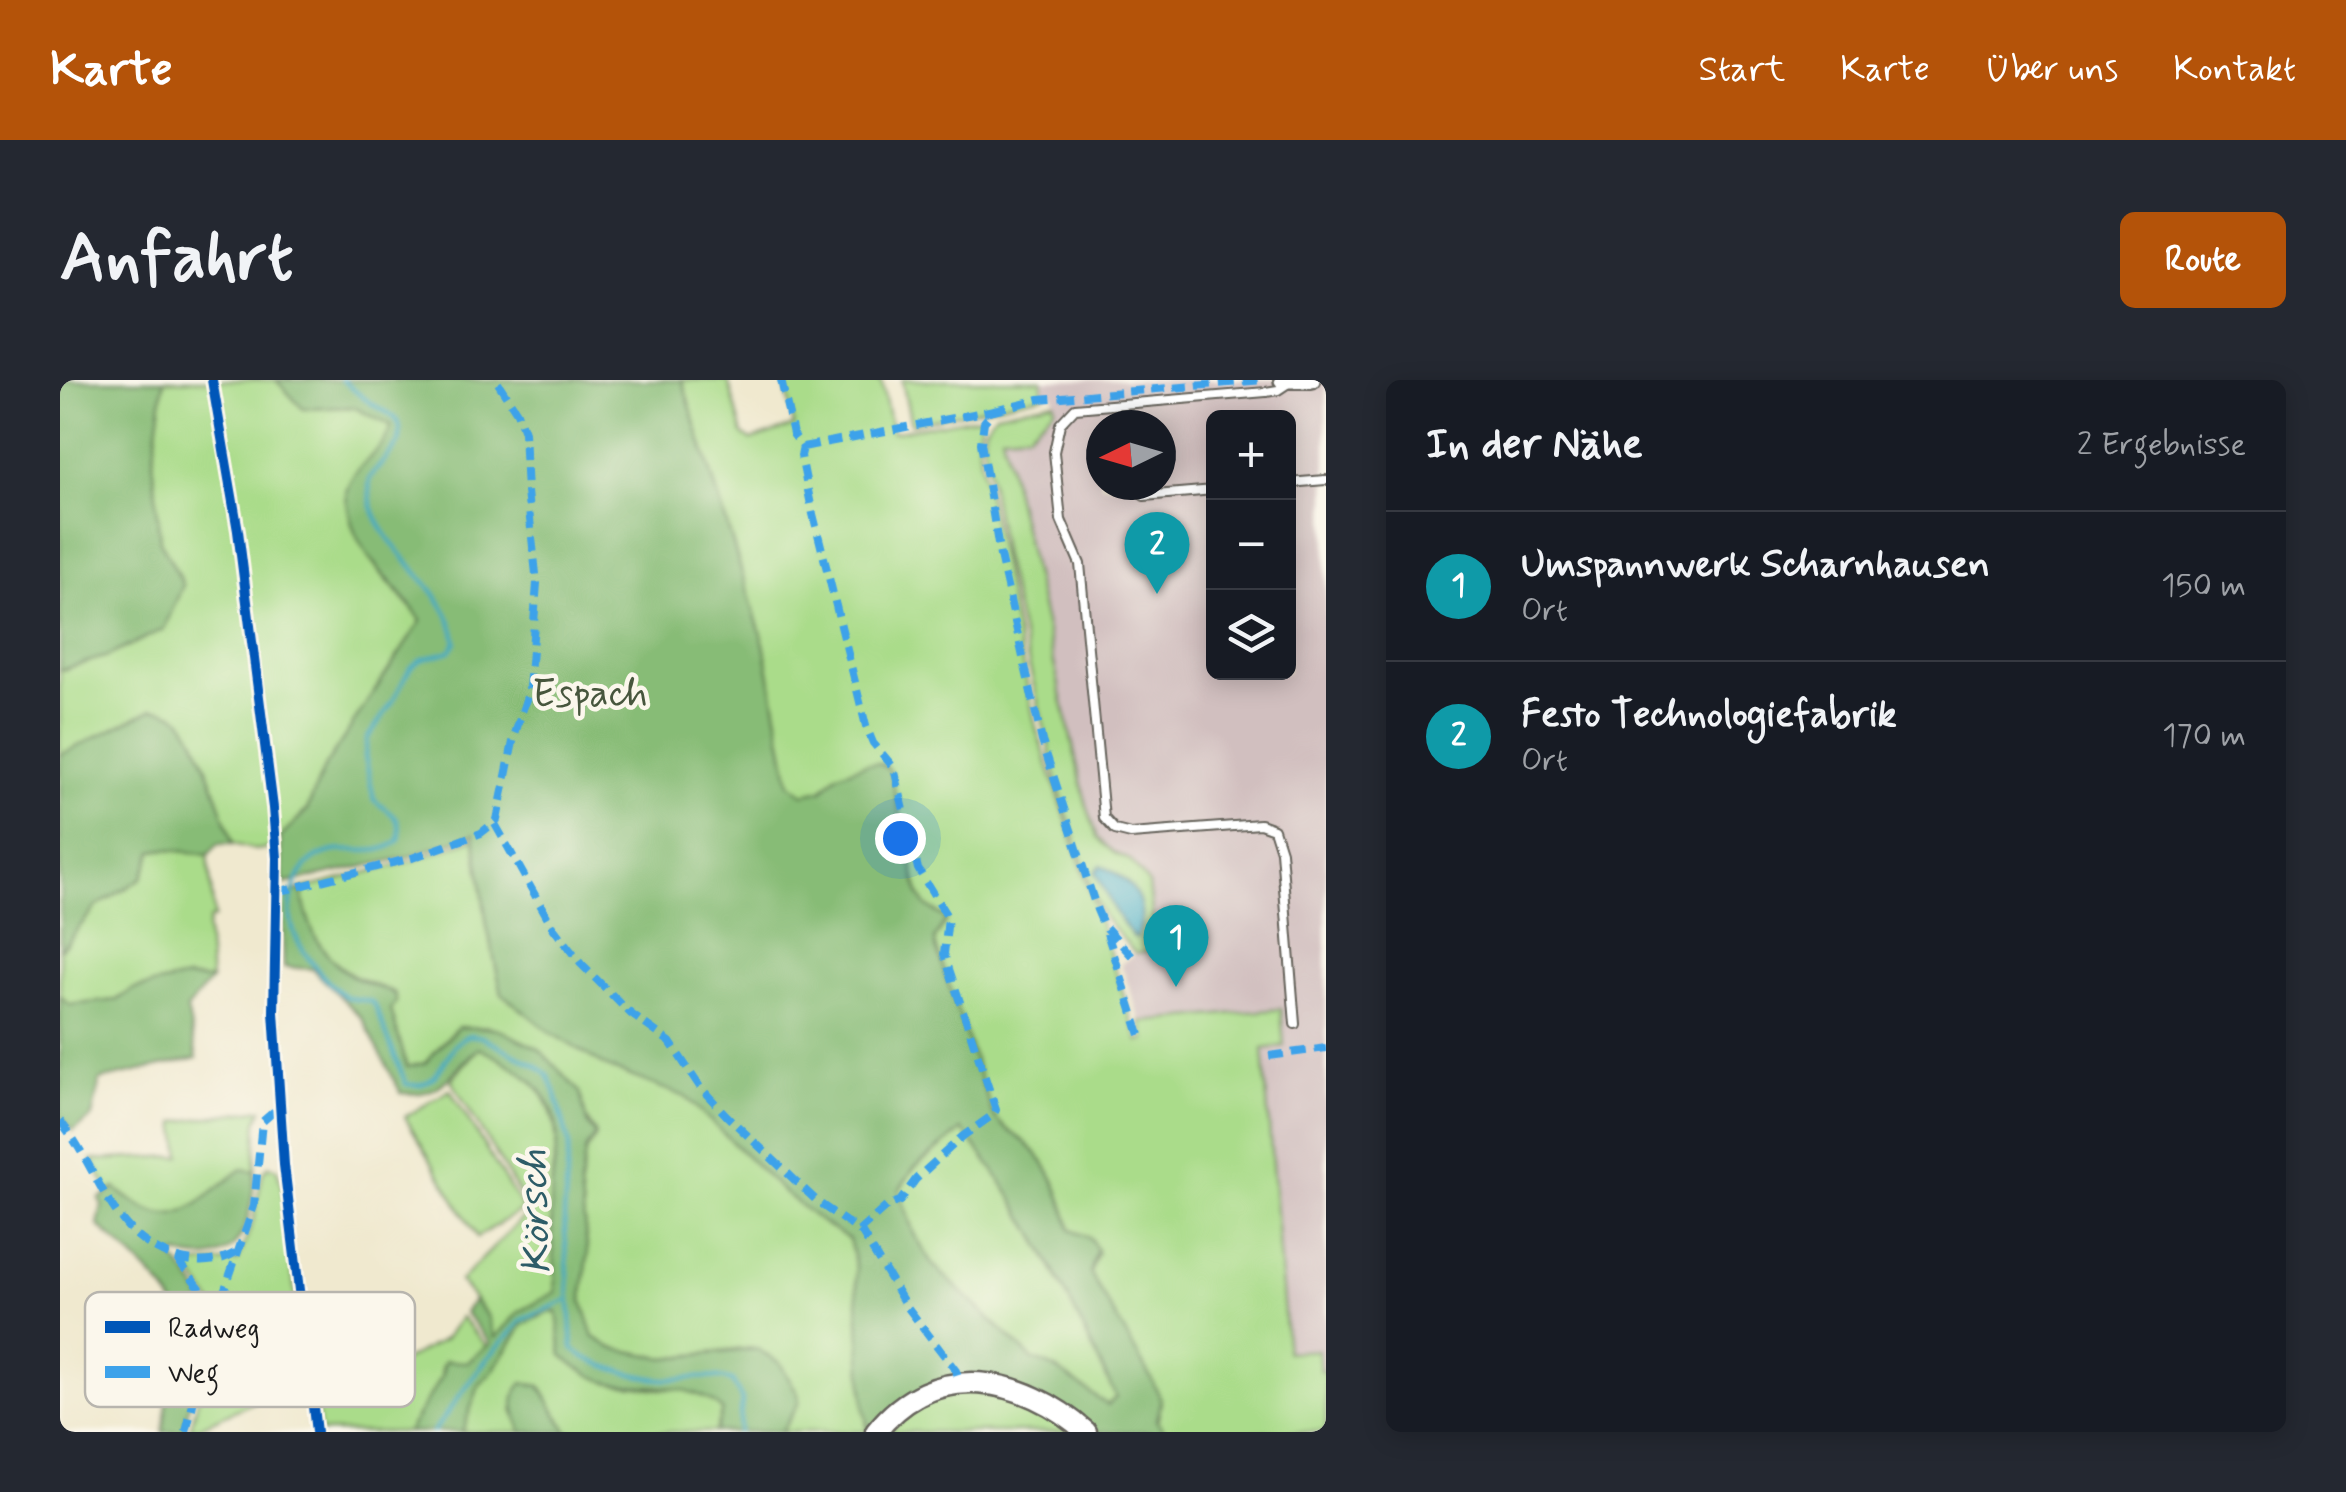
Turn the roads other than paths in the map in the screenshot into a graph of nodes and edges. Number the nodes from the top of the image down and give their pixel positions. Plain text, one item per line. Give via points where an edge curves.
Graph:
1 (212, 380) edge
2 (1312, 380) edge
3 (1286, 381) edge
4 (1326, 480) edge
5 (1296, 482) edge
6 (1206, 491) edge
7 (1176, 493) edge
8 (1295, 1024) dead end
9 (299, 1292) edge
10 (313, 1407) edge
11 (316, 1432) edge
12 (876, 1432) edge
13 (1086, 1432) edge

1 - 9 lane via 272,792 274,1012
2 - 3 street
3 - 8 lane via 1266,392 1077,408 1062,420 1054,452 1060,520 1080,564 1104,818 1126,834 1260,824 1274,829
4 - 5 lane
6 - 7 lane
10 - 11 lane
12 - 13 main road via 919,1396 975,1382 1032,1395

